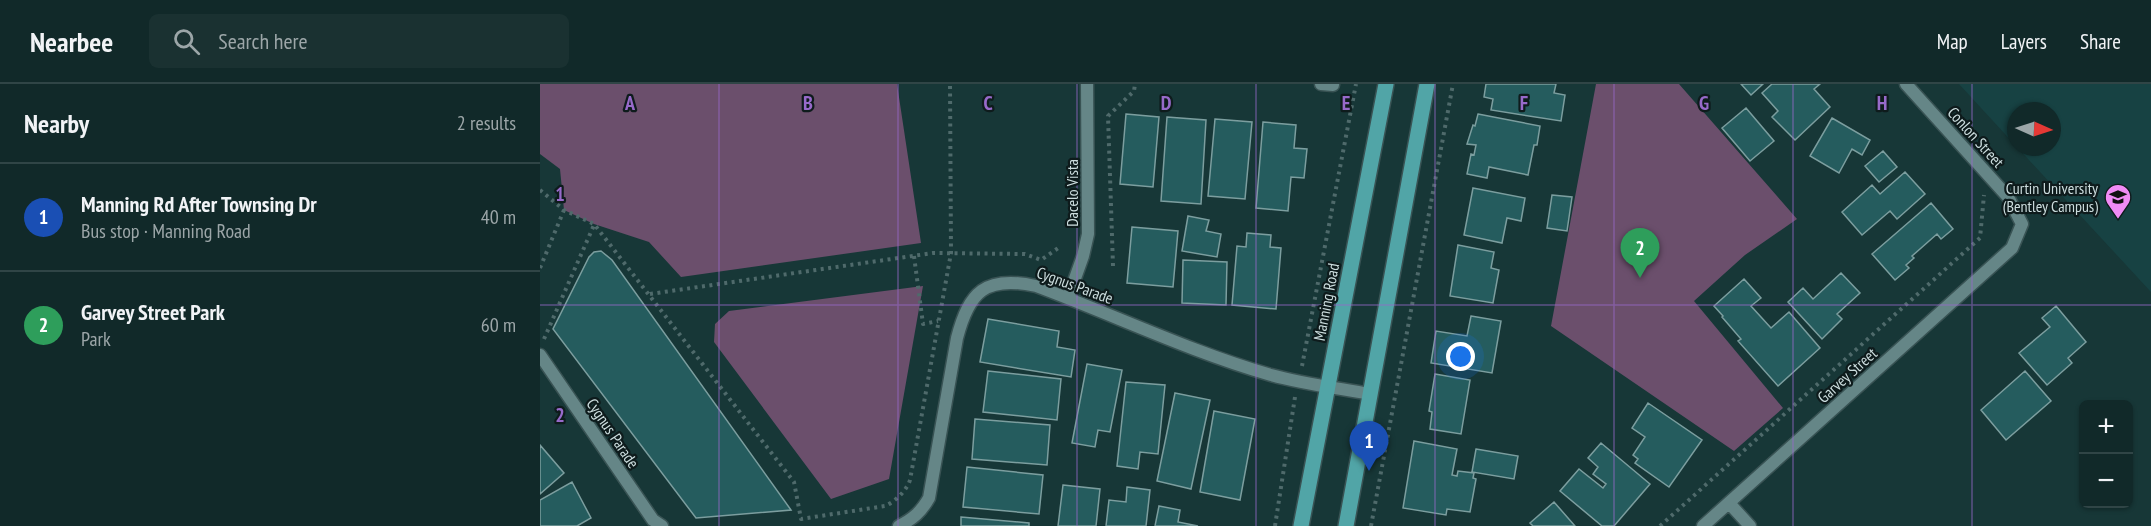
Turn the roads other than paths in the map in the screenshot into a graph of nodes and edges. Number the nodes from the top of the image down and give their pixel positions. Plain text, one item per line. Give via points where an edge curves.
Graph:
1 (1087, 84) edge
2 (1386, 84) edge
3 (1427, 84) edge
4 (1906, 84) edge
5 (2012, 248) joint
6 (1068, 298) junction
7 (540, 355) edge
8 (1328, 387) junction
9 (1370, 394) junction
10 (1729, 503) junction
11 (662, 526) edge
12 (899, 526) edge
13 (1302, 526) edge
14 (1346, 526) edge
15 (1703, 526) edge
16 (1750, 526) edge

1 - 6 street, Dacelo Vista via 1088,234
2 - 8 main road, Manning Road
3 - 9 main road
4 - 5 street, Conlon Street via 2008,197 2022,224
5 - 10 street, Garvey Street
6 - 8 street, Cygnus Parade via 1207,354
6 - 12 street, Cygnus Parade via 1035,286 1006,282 981,290 971,300 957,338 929,498 912,520
7 - 11 street, Cygnus Parade via 653,520
8 - 9 street, Cygnus Parade
8 - 13 main road, Manning Road
9 - 14 main road
10 - 15 street, Garvey Street
10 - 16 street

